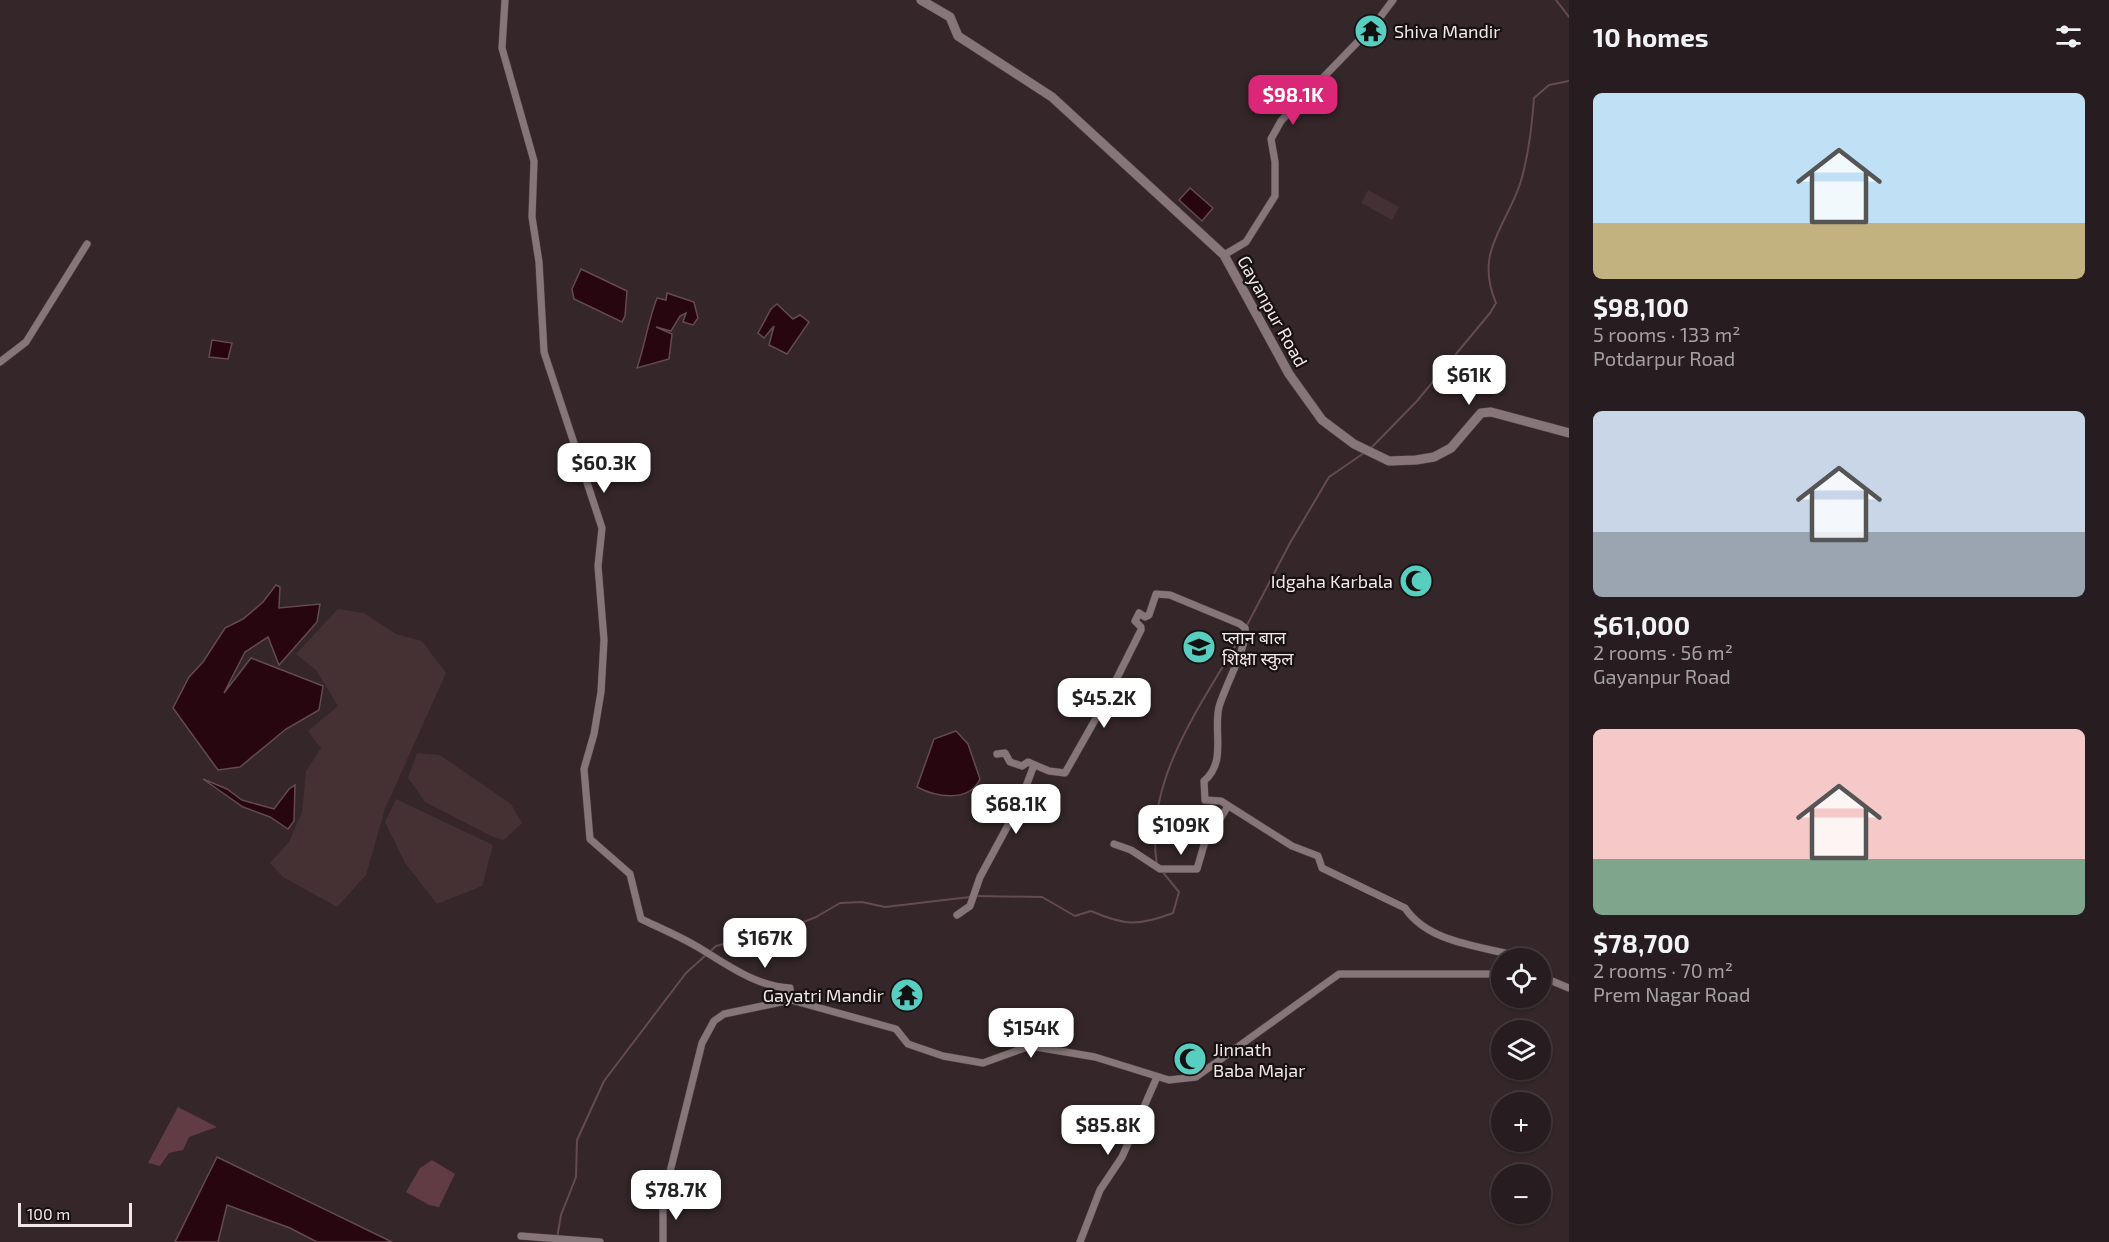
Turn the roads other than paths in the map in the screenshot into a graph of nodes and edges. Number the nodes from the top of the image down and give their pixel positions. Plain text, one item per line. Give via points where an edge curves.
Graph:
1 (505, 0) edge
2 (921, 0) edge
3 (1393, 0) edge
4 (87, 244) dead end
5 (1224, 255) junction
6 (0, 362) edge
7 (1569, 433) edge
8 (997, 754) dead end
9 (1034, 765) junction
10 (1228, 806) junction
11 (1114, 844) dead end
12 (957, 915) dead end
13 (1491, 950) edge
14 (1491, 974) edge
15 (1551, 981) edge
16 (1569, 988) edge
17 (791, 1000) junction
18 (1157, 1077) junction
19 (521, 1236) dead end
20 (600, 1242) edge
21 (663, 1242) edge
22 (1080, 1242) edge

1 - 17 street via 502,48 534,161 532,218 539,262 544,352 602,528 598,566 604,640 601,692 584,769 590,839 630,874 641,919 737,970 777,987 790,988
2 - 5 street, Gayanpur Road via 950,17 958,36 1052,97
3 - 5 street via 1375,24 1281,121 1270,139 1275,196 1246,242
4 - 6 street via 26,342
5 - 7 street, Gayanpur Road via 1303,396 1322,420 1371,453 1389,461 1434,457 1451,447 1481,413 1491,412
8 - 9 street via 1005,753 1010,762 1022,766 1028,762
9 - 10 street via 1065,773 1129,656 1141,630 1135,621 1139,613 1149,615 1156,594 1170,595 1245,628 1247,637 1219,710 1218,755 1204,781 1205,800 1221,801
9 - 12 street via 970,906
10 - 11 street via 1207,840 1197,869 1160,869
10 - 13 street via 1292,846 1318,856 1323,868 1405,908 1422,927
14 - 18 street via 1340,974 1196,1077 1183,1081
15 - 16 street
17 - 18 street via 896,1029 908,1044 943,1056 983,1063 1030,1046 1095,1057
17 - 21 street via 724,1014 714,1021 702,1043 663,1200
18 - 22 street via 1122,1157 1100,1190
19 - 20 street

